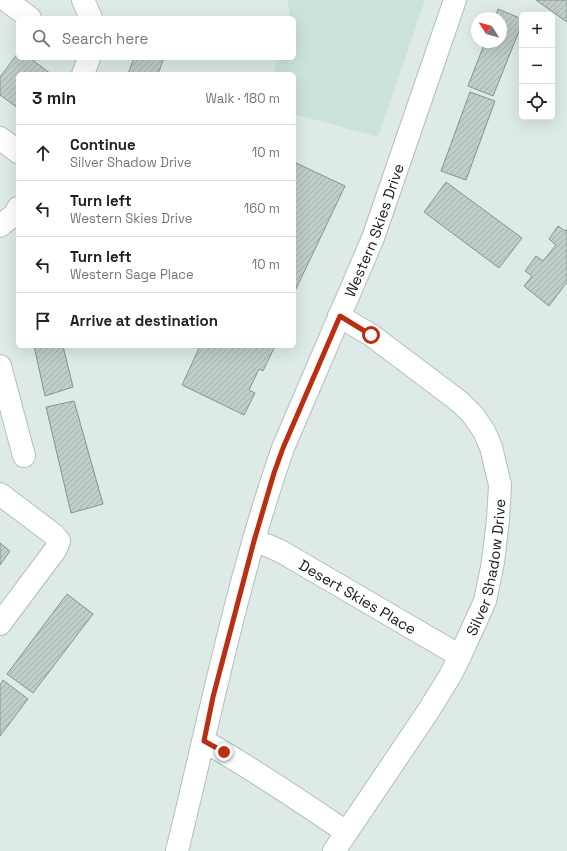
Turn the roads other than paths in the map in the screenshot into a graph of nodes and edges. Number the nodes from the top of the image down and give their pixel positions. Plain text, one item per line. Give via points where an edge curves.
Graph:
1 (6, 0) edge
2 (83, 0) edge
3 (455, 0) edge
4 (27, 16) edge
5 (89, 16) edge
6 (0, 138) edge
7 (16, 150) edge
8 (16, 212) edge
9 (0, 226) edge
10 (340, 316) junction
11 (0, 366) edge
12 (24, 456) dead end
13 (0, 494) edge
14 (254, 541) junction
15 (0, 624) edge
16 (460, 656) junction
17 (204, 741) junction
18 (346, 832) junction
19 (177, 851) edge
20 (334, 851) edge

1 - 4 street
2 - 5 street
3 - 10 street, Western Skies Drive via 373,238
6 - 7 street
8 - 9 street
10 - 14 street, Western Skies Drive via 283,448
10 - 16 street, Silver Shadow Drive via 371,335 460,402 484,430 491,448 500,485 493,562 485,601
11 - 12 street
13 - 15 street via 59,541 56,549
14 - 16 street, Desert Skies Place via 282,552
14 - 17 street, Western Skies Drive
16 - 18 street, Silver Shadow Drive via 427,713
17 - 18 street via 254,770
17 - 19 street, Western Skies Drive
18 - 20 street, Silver Shadow Drive

